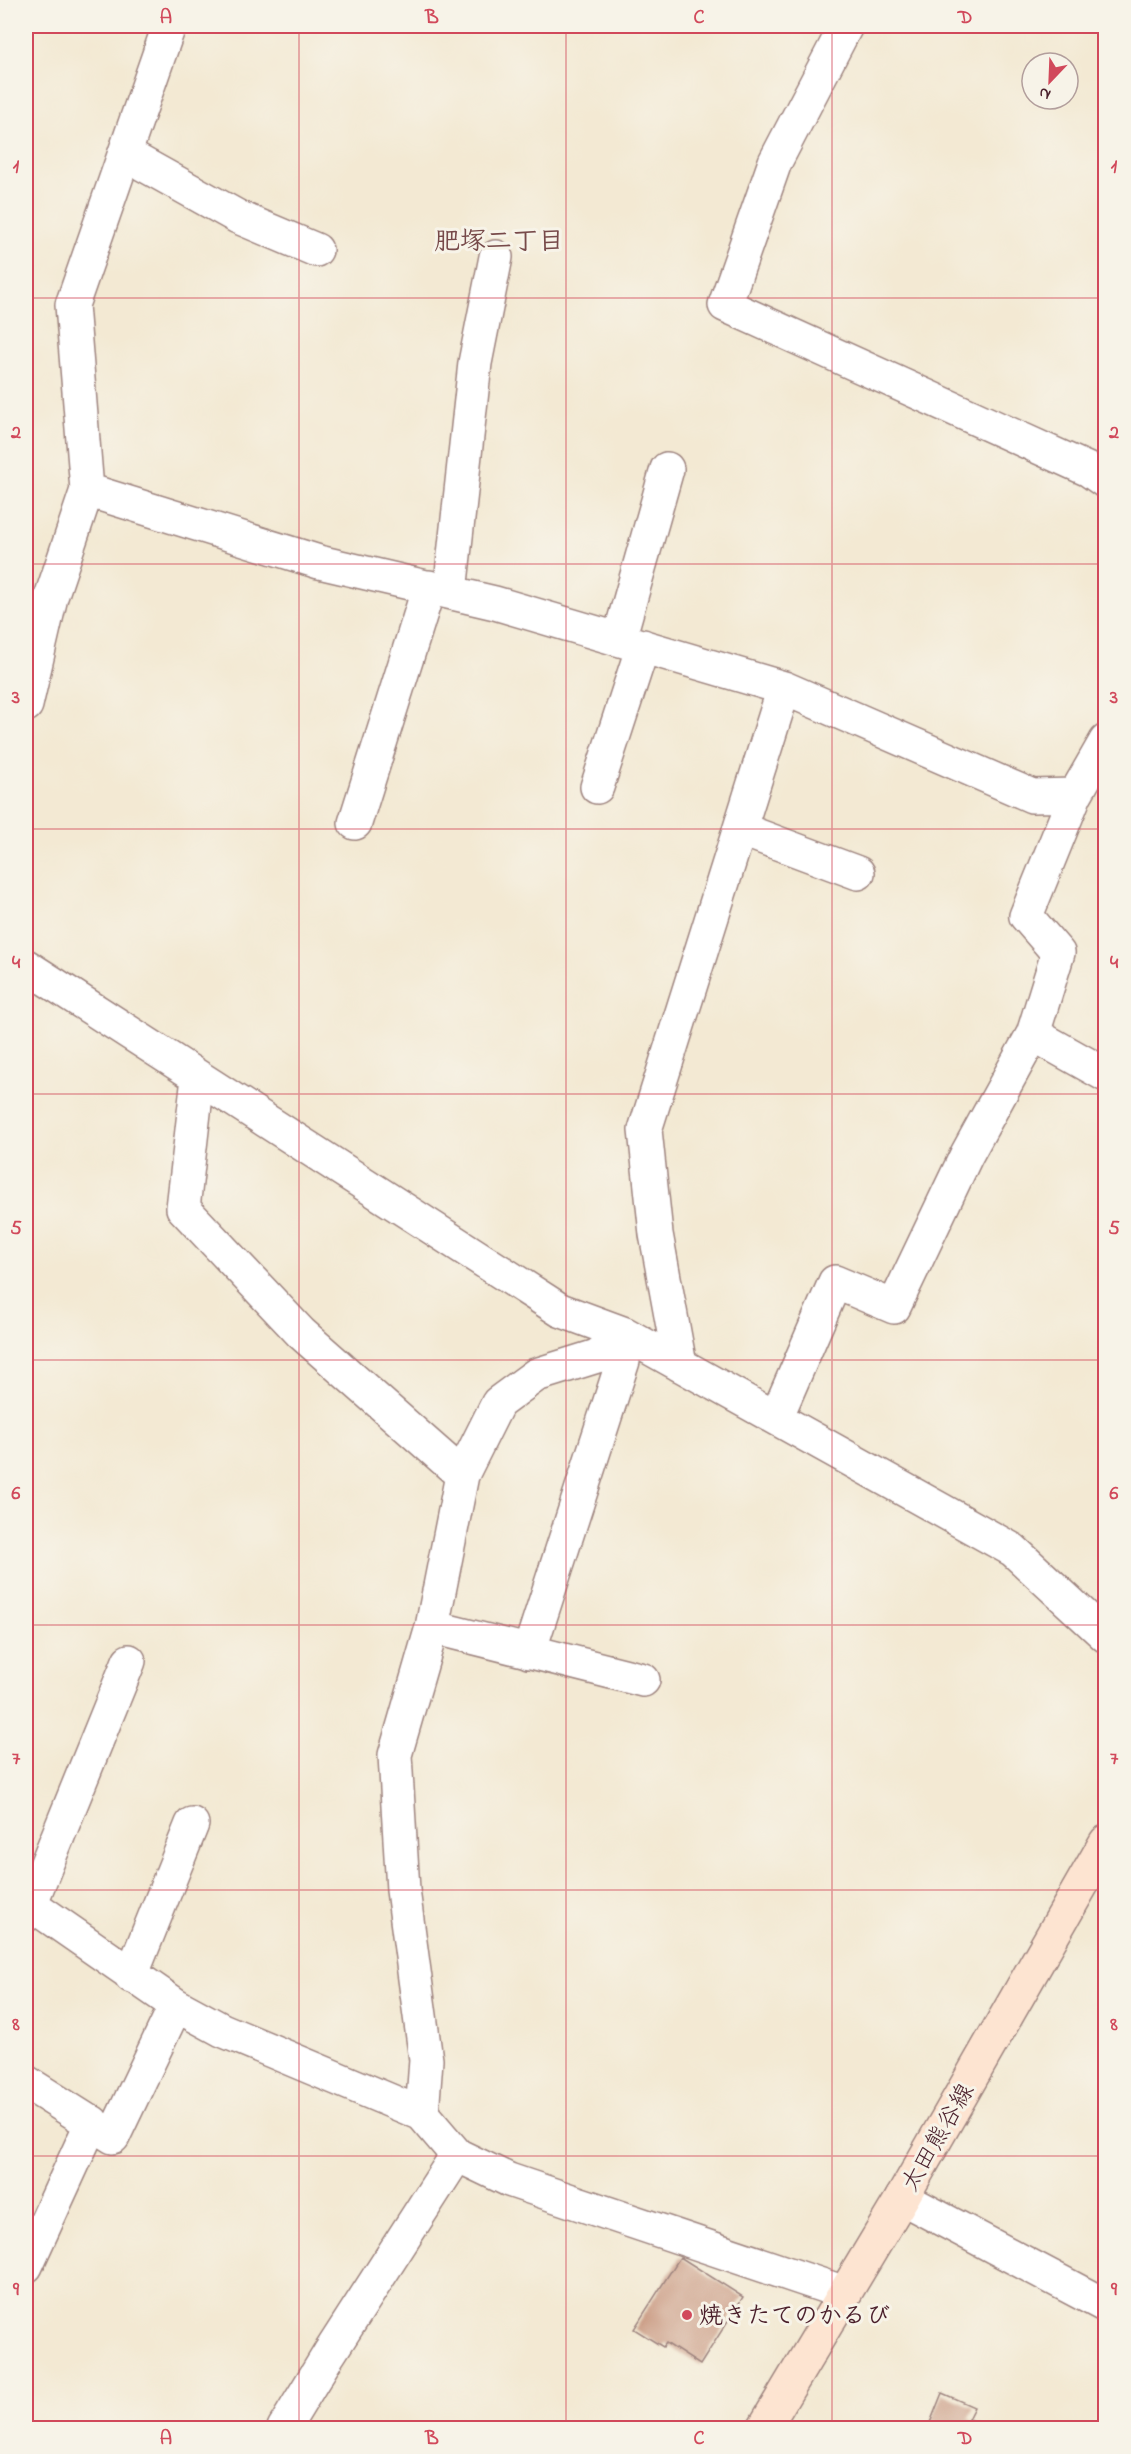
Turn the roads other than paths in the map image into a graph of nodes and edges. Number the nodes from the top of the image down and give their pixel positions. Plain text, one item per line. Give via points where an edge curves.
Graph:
1 (169, 26) edge
2 (846, 26) edge
3 (125, 154) junction
4 (316, 250) dead end
5 (496, 257) dead end
6 (667, 469) dead end
7 (1106, 482) edge
8 (87, 490) junction
9 (439, 590) junction
10 (38, 591) edge
11 (631, 643) junction
12 (784, 688) junction
13 (26, 705) edge
14 (1106, 741) edge
15 (597, 787) dead end
16 (1075, 795) junction
17 (355, 823) dead end
18 (740, 829) junction
19 (858, 873) dead end
20 (26, 966) edge
21 (1033, 1034) junction
22 (1106, 1075) edge
23 (198, 1078) junction
24 (625, 1334) junction
25 (680, 1365) junction
26 (776, 1418) junction
27 (462, 1475) junction
28 (432, 1627) junction
29 (1106, 1636) edge
30 (529, 1652) junction
31 (129, 1661) dead end
32 (643, 1680) dead end
33 (192, 1824) dead end
34 (1106, 1842) edge
35 (27, 1907) edge
36 (131, 1976) junction
37 (176, 2005) junction
38 (26, 2082) edge
39 (422, 2114) junction
40 (92, 2122) junction
41 (457, 2155) junction
42 (902, 2198) junction
43 (26, 2266) edge
44 (845, 2294) junction
45 (1106, 2306) edge
46 (284, 2428) edge
47 (764, 2428) edge

1 - 3 street
2 - 7 street via 775,162 724,305 1089,470
3 - 4 street via 238,217
3 - 8 street via 72,305
5 - 9 street
6 - 11 street
8 - 9 street via 319,562
8 - 10 street
9 - 11 street
9 - 17 street
10 - 13 street
11 - 12 street
11 - 15 street
12 - 16 street via 1032,796
12 - 18 street
14 - 16 street
16 - 21 street via 1026,916 1058,953
18 - 19 street
18 - 25 street via 645,1130 656,1234
20 - 23 street
21 - 22 street
21 - 26 street via 967,1154 894,1307 835,1282
23 - 24 street via 560,1310
23 - 27 street via 183,1208 301,1334
24 - 25 street
24 - 27 street via 597,1356 536,1375 498,1403
24 - 30 street via 623,1361
25 - 26 street
26 - 29 street via 1013,1550
27 - 28 street
28 - 30 street
28 - 39 street via 395,1755 403,1890 426,2060
30 - 32 street
31 - 35 street
33 - 36 street
34 - 42 main road, 太田熊谷線
35 - 36 street
36 - 37 street
37 - 39 street via 222,2031
37 - 40 street via 113,2136
38 - 40 street
39 - 41 street
40 - 43 street
41 - 44 street via 509,2180
41 - 46 street
42 - 44 main road, 太田熊谷線
42 - 45 street
44 - 47 main road, 太田熊谷線

